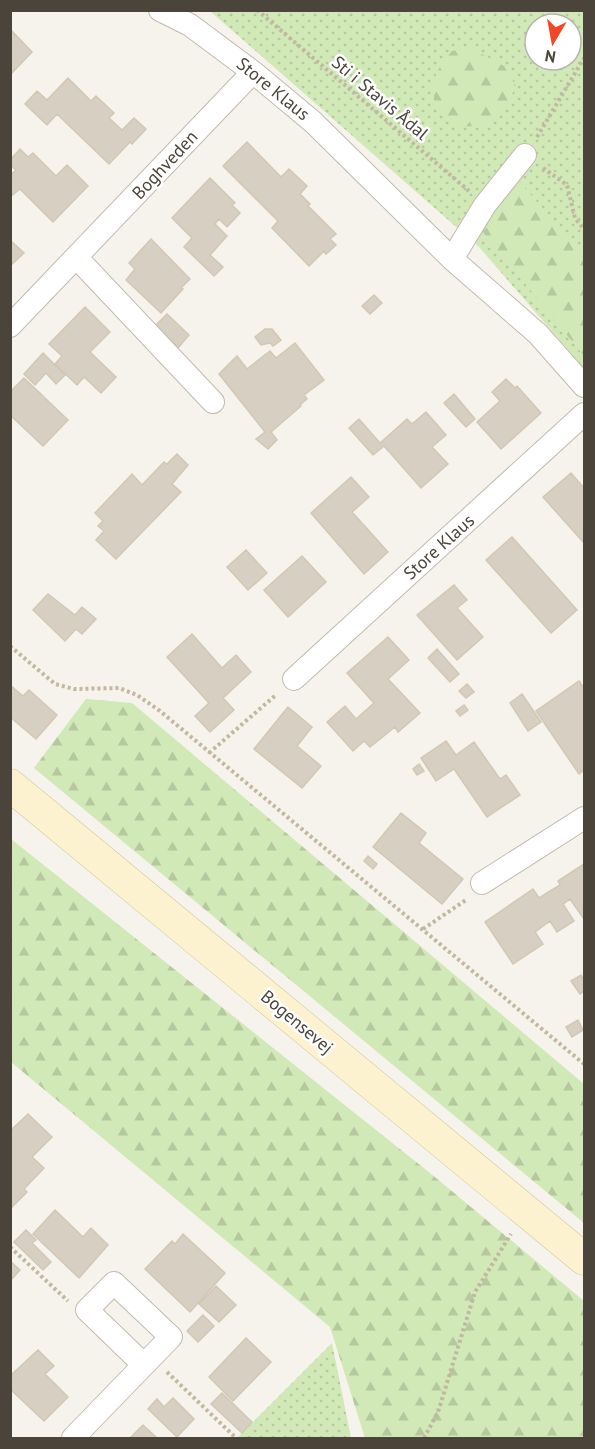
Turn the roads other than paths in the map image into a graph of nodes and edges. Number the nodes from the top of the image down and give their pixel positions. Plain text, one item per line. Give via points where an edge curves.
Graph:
1 (160, 10) edge
2 (253, 72) junction
3 (525, 155) road end
4 (76, 258) junction
5 (452, 259) junction
6 (10, 326) edge
7 (585, 386) edge
8 (213, 402) dead end
9 (585, 414) edge
10 (294, 680) road end
11 (10, 785) edge
12 (585, 818) edge
13 (482, 883) road end
14 (585, 1259) edge
15 (144, 1365) junction
16 (73, 1438) edge

1 - 2 street, Store Klaus via 190,25
2 - 4 street, Boghveden
2 - 5 street, Store Klaus via 314,122
3 - 5 street via 485,205
4 - 6 street, Boghveden
4 - 8 street
5 - 7 street, Store Klaus via 538,334
9 - 10 street, Store Klaus
11 - 14 main road, Bogensevej
12 - 13 street
15 - 15 street via 171,1337 114,1282 87,1310
15 - 16 street

